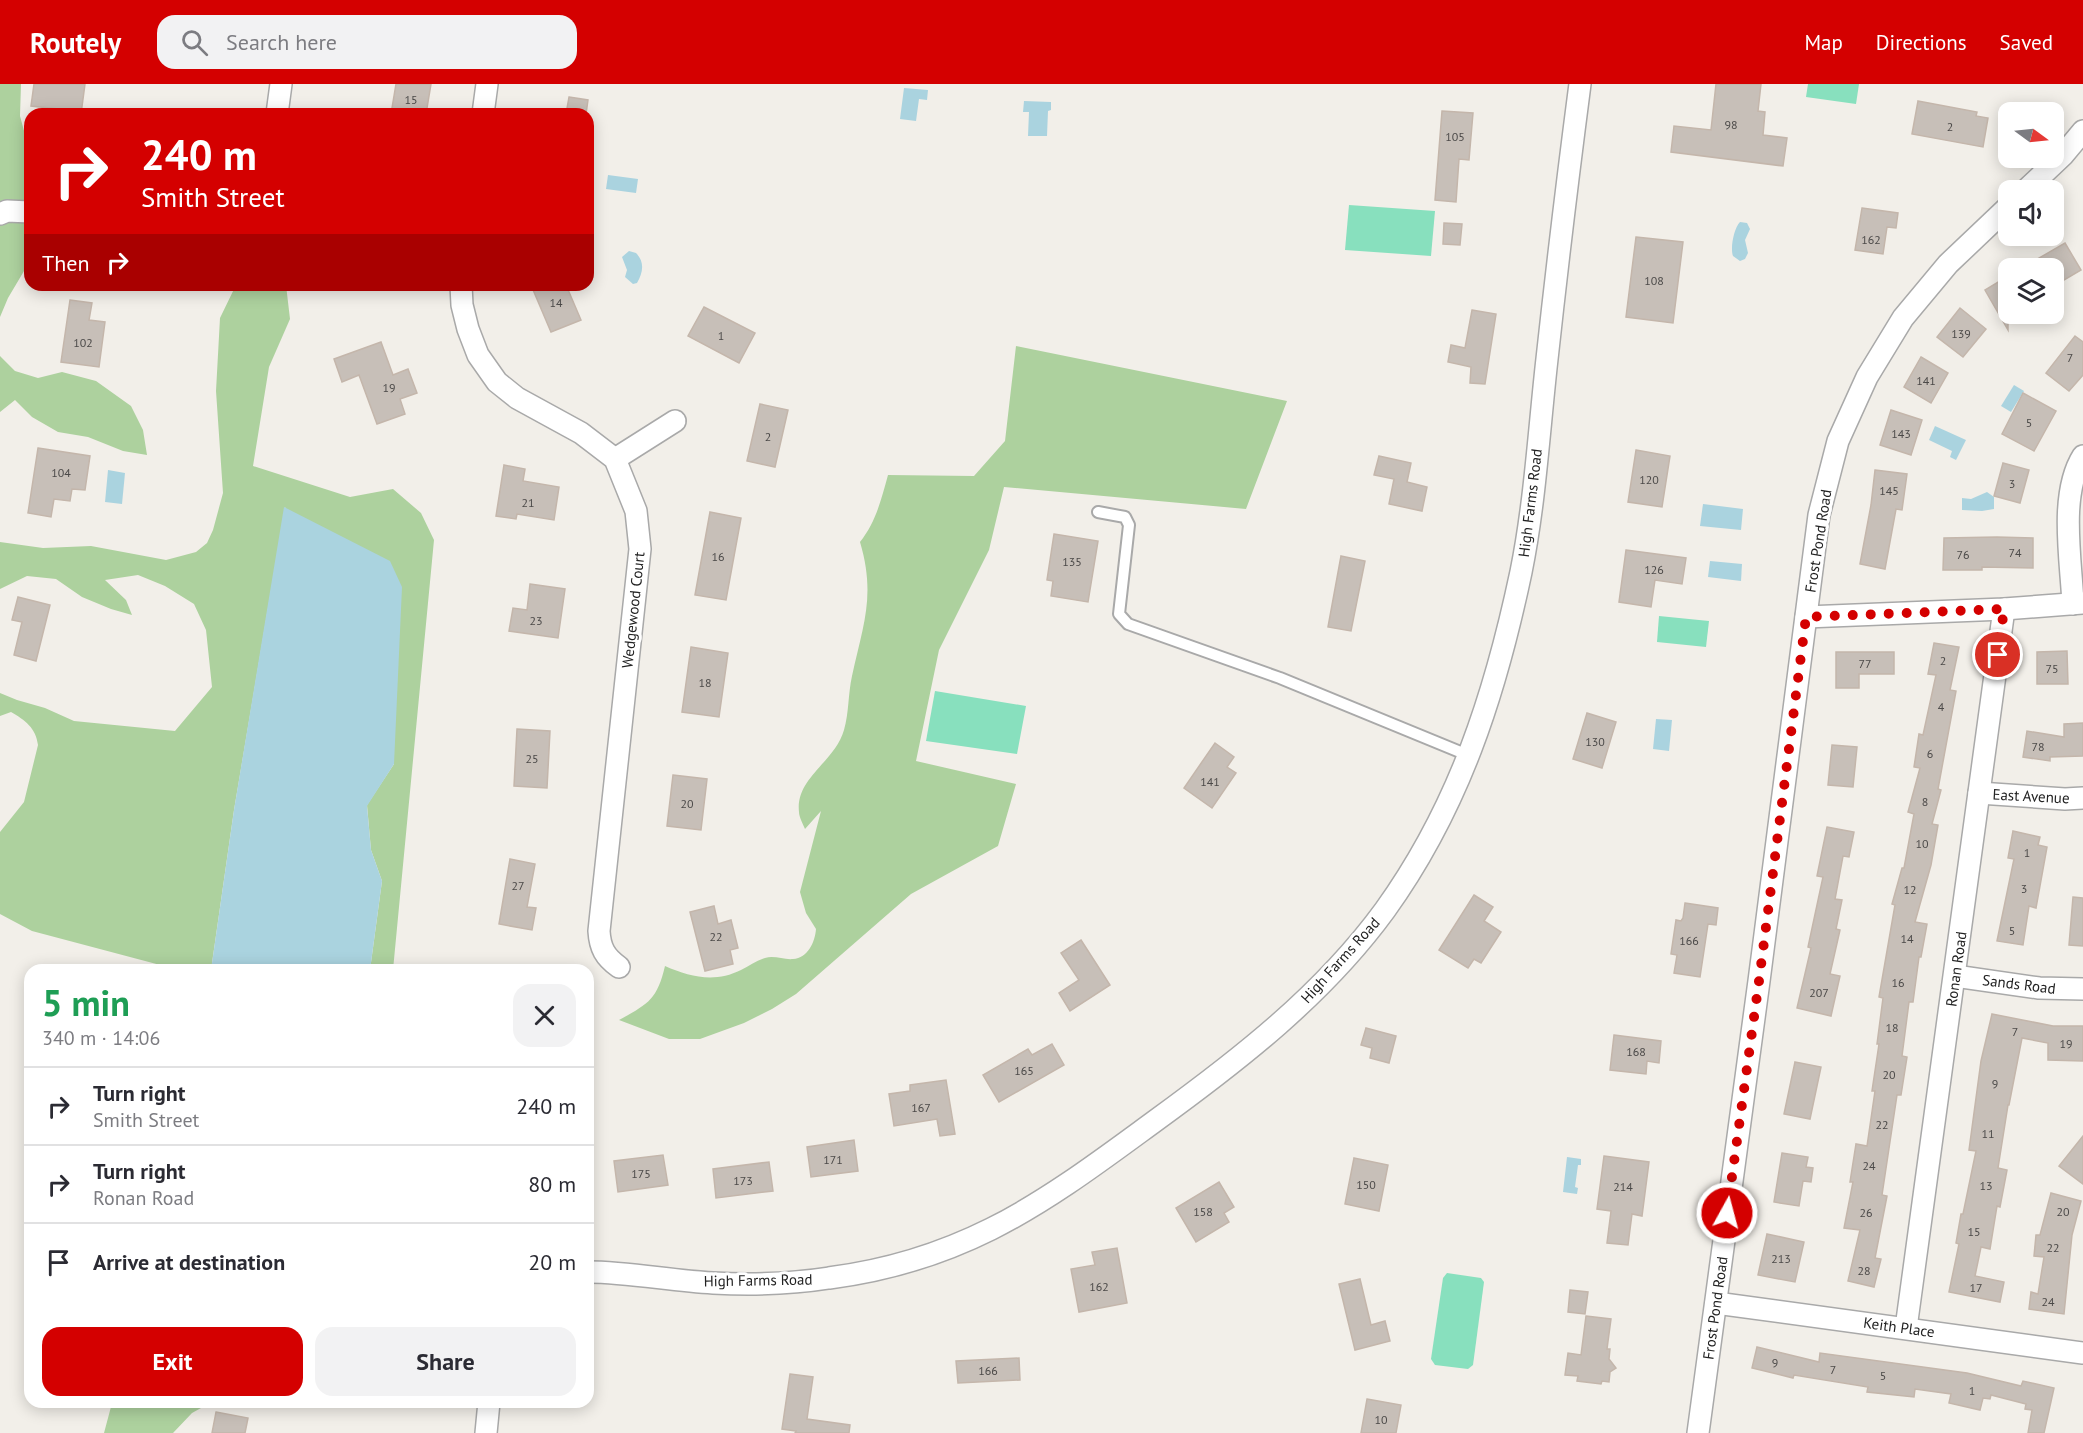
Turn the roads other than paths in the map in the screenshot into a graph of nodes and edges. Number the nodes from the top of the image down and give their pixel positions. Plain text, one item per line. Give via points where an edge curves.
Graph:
1 (281, 84) edge
2 (488, 84) edge
3 (1580, 84) edge
4 (278, 108) edge
5 (484, 108) edge
6 (2083, 130) edge
7 (2037, 180) edge
8 (24, 212) edge
9 (0, 214) edge
10 (1998, 217) edge
11 (461, 291) edge
12 (675, 421) dead end
13 (2083, 456) edge
14 (615, 459) junction
15 (1098, 512) dead end
16 (2078, 604) edge
17 (2004, 609) junction
18 (1806, 617) junction
19 (1470, 756) junction
20 (1979, 793) junction
21 (2083, 798) edge
22 (619, 967) dead end
23 (1955, 976) junction
24 (2083, 989) edge
25 (594, 1273) edge
26 (1716, 1303) junction
27 (1906, 1328) junction
28 (2083, 1353) edge
29 (488, 1408) edge
30 (486, 1433) edge
31 (1698, 1433) edge

1 - 4 street
2 - 5 street
3 - 19 street, High Farms Road via 1521,570 1496,676
6 - 7 street
8 - 9 street
10 - 18 street, Frost Pond Road via 1940,273 1903,318 1867,377 1838,441 1822,504
11 - 14 street via 468,329 478,355 497,382 517,398 581,433
12 - 14 street
13 - 16 street via 2075,469 2068,506
14 - 22 street, Wedgewood Court via 636,511 640,549 599,920 603,952
15 - 19 lane via 1125,517 1130,525 1119,614 1128,624 1280,678
16 - 17 street
17 - 18 street
17 - 20 street, Ronan Road
18 - 26 street, Frost Pond Road
19 - 25 street, High Farms Road via 1423,850 1386,908 1322,983 1263,1039 1199,1090 1095,1165 1010,1218 938,1251 831,1278 786,1283 712,1283
20 - 21 street, East Avenue
20 - 23 street, Ronan Road
23 - 24 street, Sands Road via 2039,988
23 - 27 street, Ronan Road
26 - 27 street, Keith Place
26 - 31 street, Frost Pond Road
27 - 28 street, Keith Place
29 - 30 street

